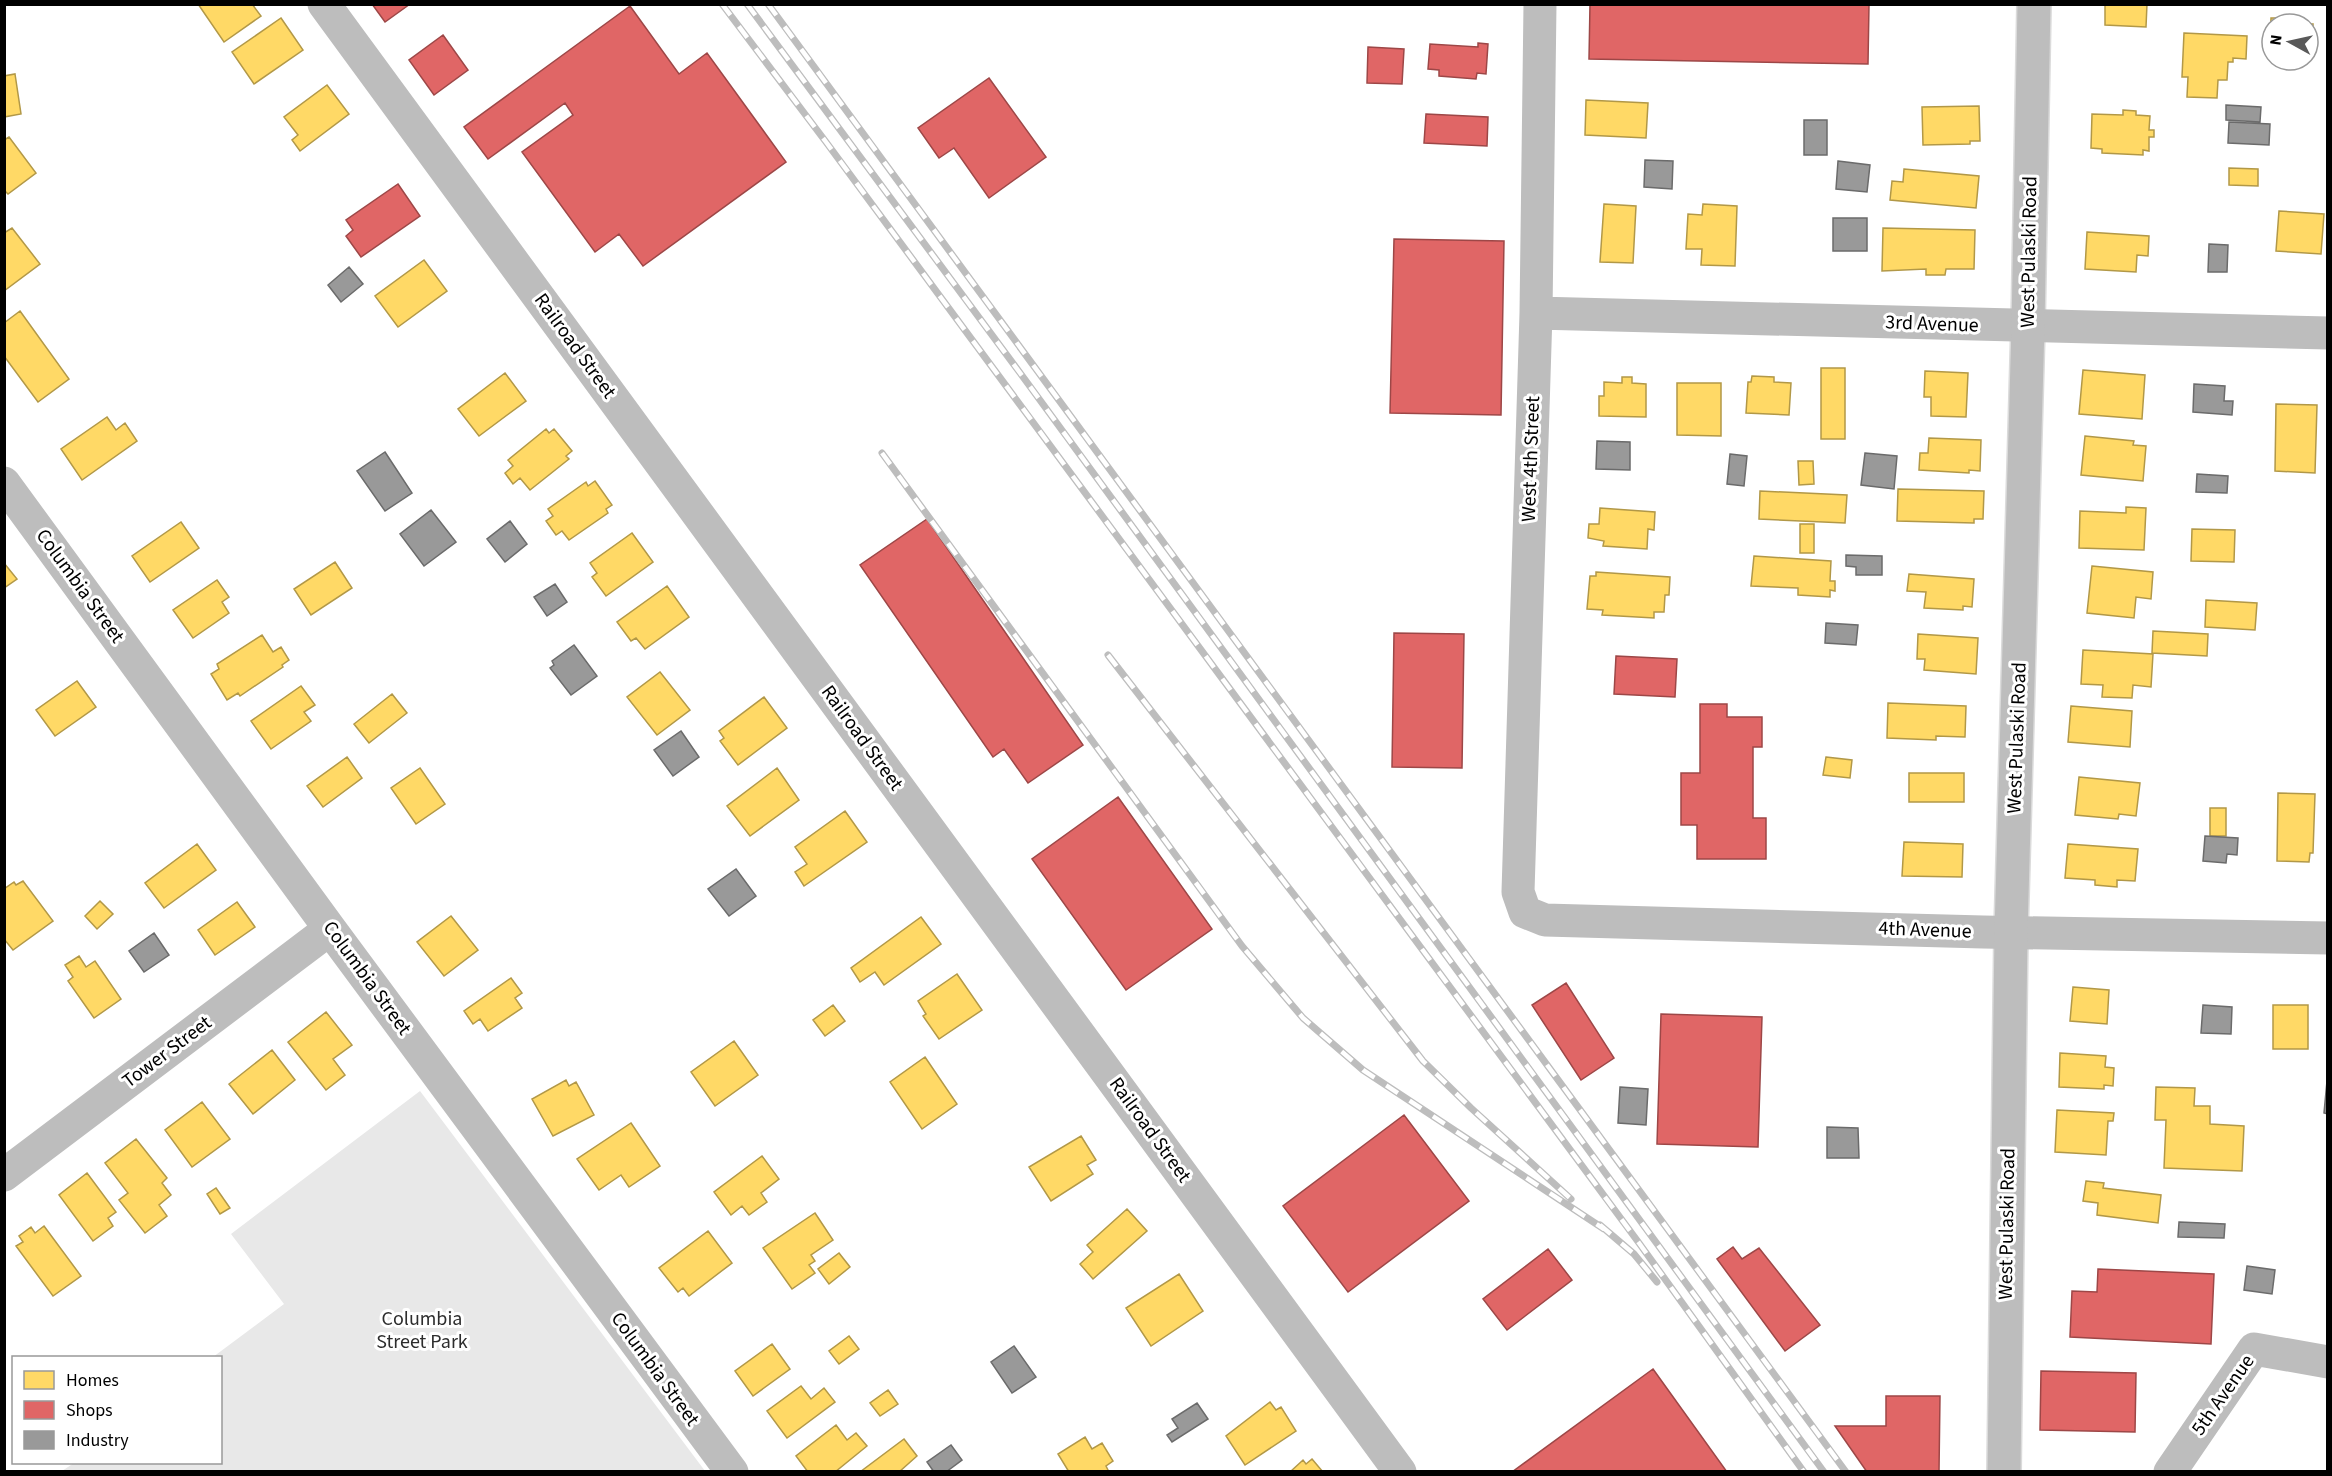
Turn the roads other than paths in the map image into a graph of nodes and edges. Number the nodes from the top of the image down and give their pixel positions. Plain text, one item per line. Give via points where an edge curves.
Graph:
1 (324, 4) edge
2 (1540, 4) edge
3 (2034, 4) edge
4 (1536, 313) junction
5 (2028, 326) junction
6 (2328, 333) edge
7 (4, 483) edge
8 (1525, 912) joint
9 (330, 929) junction
10 (2011, 932) junction
11 (2328, 938) edge
12 (4, 1175) edge
13 (2328, 1362) edge
14 (732, 1472) edge
15 (1400, 1472) edge
16 (2004, 1472) edge
17 (2170, 1472) edge

1 - 15 street, Railroad Street
2 - 4 street, West 4th Street
3 - 5 street, West Pulaski Road
4 - 5 street, 3rd Avenue
4 - 8 street, West 4th Street via 1518,892
5 - 6 street, 3rd Avenue
5 - 10 street, West Pulaski Road
7 - 9 street, Columbia Street
8 - 10 street, 4th Avenue via 1545,920
9 - 12 street, Tower Street
9 - 14 street, Columbia Street
10 - 11 street, 4th Avenue
10 - 16 street, West Pulaski Road
13 - 17 street, 5th Avenue via 2254,1349

